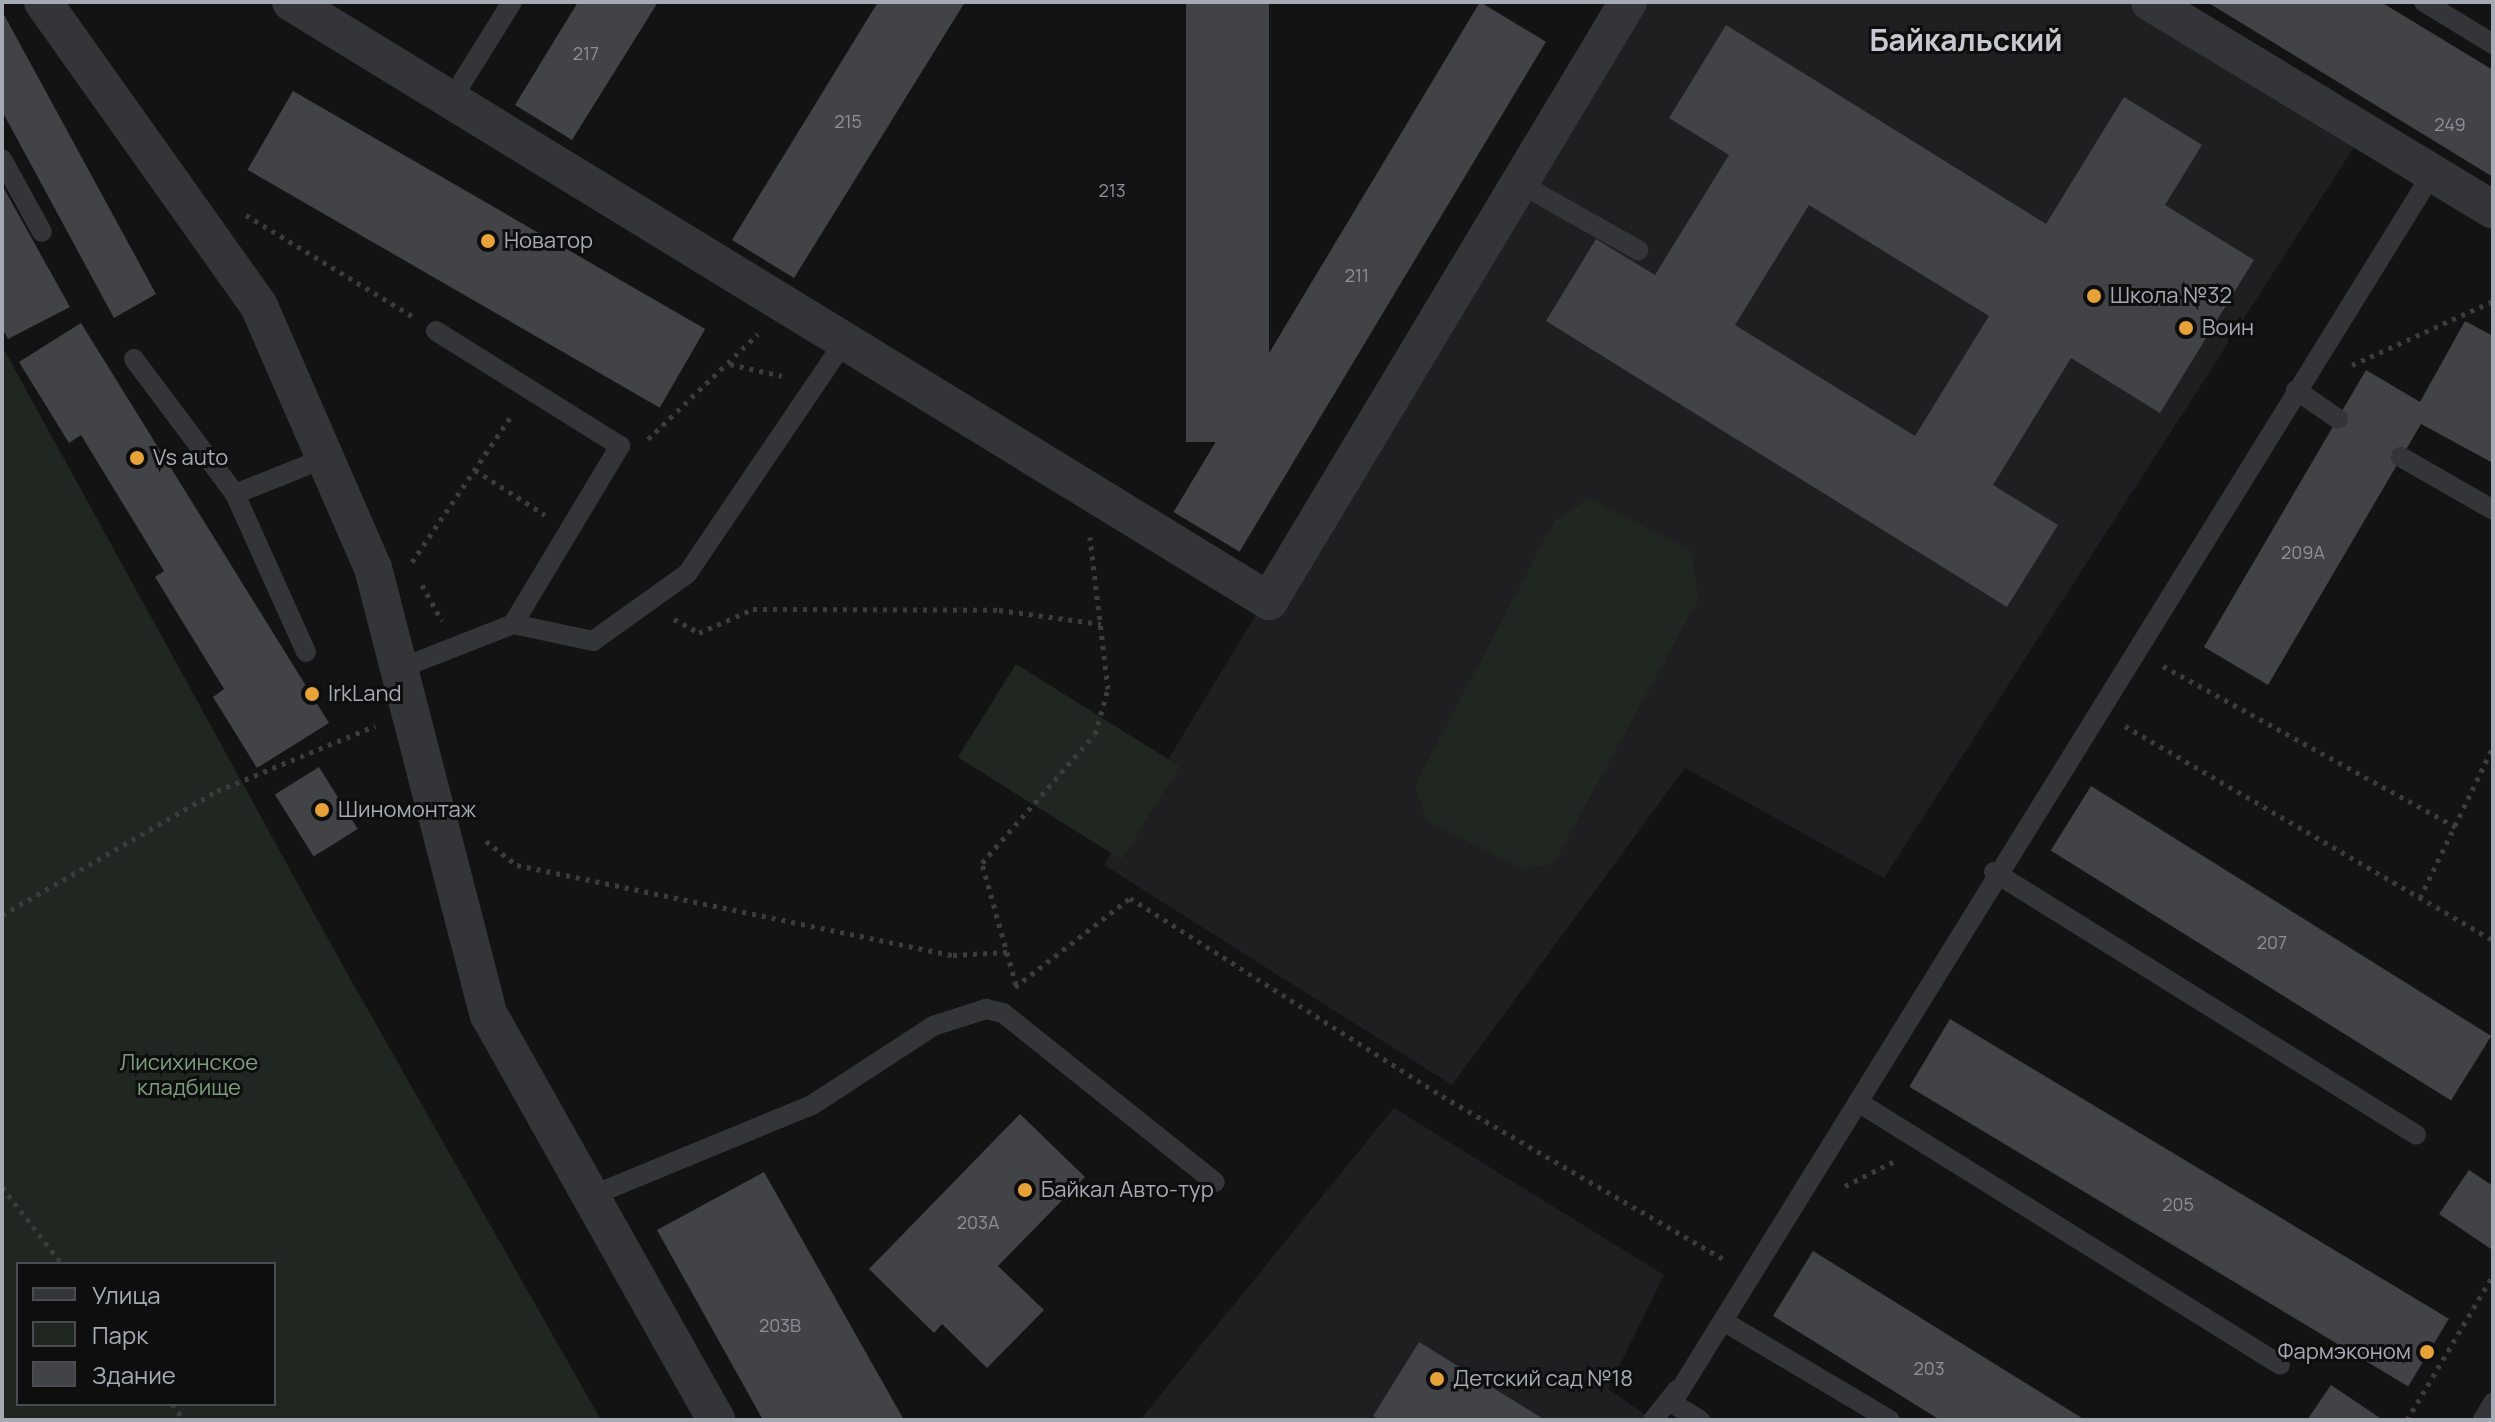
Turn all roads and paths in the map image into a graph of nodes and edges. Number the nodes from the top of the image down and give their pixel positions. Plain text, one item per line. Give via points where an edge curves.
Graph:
1 (43, 2) edge
2 (291, 2) edge
3 (512, 2) edge
4 (1628, 2) edge
5 (2150, 2) edge
6 (2424, 2) edge
7 (2493, 44) edge
8 (451, 100) junction
9 (2, 159) edge
10 (2432, 174) junction
11 (1519, 183) junction
12 (2493, 210) edge
13 (193, 217) junction
14 (42, 232) dead end
15 (1638, 250) dead end
16 (2493, 301) edge
17 (786, 305) junction
18 (436, 331) joint
19 (845, 341) junction
20 (134, 359) dead end
21 (729, 364) junction
22 (816, 384) junction
23 (529, 390) junction
24 (2296, 390) junction
25 (2338, 419) dead end
26 (620, 446) junction
27 (2401, 457) dead end
28 (325, 458) junction
29 (475, 470) junction
30 (1084, 488) junction
31 (235, 494) junction
32 (2493, 510) edge
33 (569, 530) junction
34 (645, 603) junction
35 (513, 624) junction
36 (1101, 624) junction
37 (456, 647) junction
38 (2134, 650) junction
39 (306, 652) dead end
40 (401, 668) junction
41 (413, 710) junction
42 (2097, 710) junction
43 (2493, 747) edge
44 (435, 801) junction
45 (2456, 827) junction
46 (1994, 872) junction
47 (2420, 898) junction
48 (2, 915) edge
49 (2493, 940) edge
50 (1007, 952) junction
51 (1016, 986) junction
52 (986, 1009) junction
53 (1858, 1102) junction
54 (2416, 1135) dead end
55 (1928, 1145) junction
56 (1215, 1182) dead end
57 (2, 1187) edge
58 (1805, 1188) junction
59 (591, 1196) junction
60 (60, 1262) edge
61 (1752, 1275) junction
62 (2493, 1275) edge
63 (1723, 1321) junction
64 (2280, 1365) dead end
65 (1688, 1378) junction
66 (2493, 1403) edge
67 (716, 1420) edge
68 (1653, 1420) edge
69 (1700, 1420) edge
70 (1890, 1420) edge
71 (2407, 1420) edge
72 (2483, 1420) edge

1 - 13 street
2 - 8 street
3 - 8 lane
4 - 11 street
5 - 10 street
6 - 7 lane
8 - 17 street
9 - 14 lane
10 - 12 street
10 - 24 lane
11 - 15 lane
11 - 30 street via 1269,601
13 - 18 path via 243,213
13 - 28 street via 259,306
16 - 24 path
17 - 19 street
17 - 21 path
18 - 23 lane
19 - 22 lane
19 - 30 street
20 - 31 lane
21 - 22 path
21 - 26 path via 658,437
22 - 34 lane via 687,574
23 - 26 lane
23 - 29 path
24 - 25 lane
24 - 38 lane
26 - 33 lane
27 - 32 lane
28 - 31 lane
28 - 40 street via 373,568
29 - 33 path
29 - 37 path via 411,564
30 - 36 path
31 - 39 lane
33 - 35 lane
34 - 35 lane via 593,641
34 - 36 path via 699,633 753,609 999,610
35 - 37 lane
36 - 50 path via 1108,689 1095,734 982,863
37 - 40 lane
38 - 42 lane
38 - 45 path
40 - 41 street
41 - 44 street
41 - 48 path via 217,791
42 - 46 lane
42 - 47 path
43 - 45 path
44 - 50 path via 517,865 953,955
44 - 59 street via 489,1015
45 - 47 path
46 - 53 lane
46 - 54 lane
47 - 49 path
50 - 51 path
51 - 52 path
51 - 61 path via 1130,898 1429,1088
52 - 56 lane via 1003,1013
52 - 59 lane via 933,1026 812,1105
53 - 55 lane
53 - 58 lane
55 - 58 path via 1823,1197
55 - 64 lane
57 - 60 path
58 - 61 lane
59 - 67 street
61 - 63 lane
62 - 71 path
63 - 65 lane
63 - 70 lane
65 - 68 lane
65 - 69 lane via 1672,1403
66 - 72 lane

